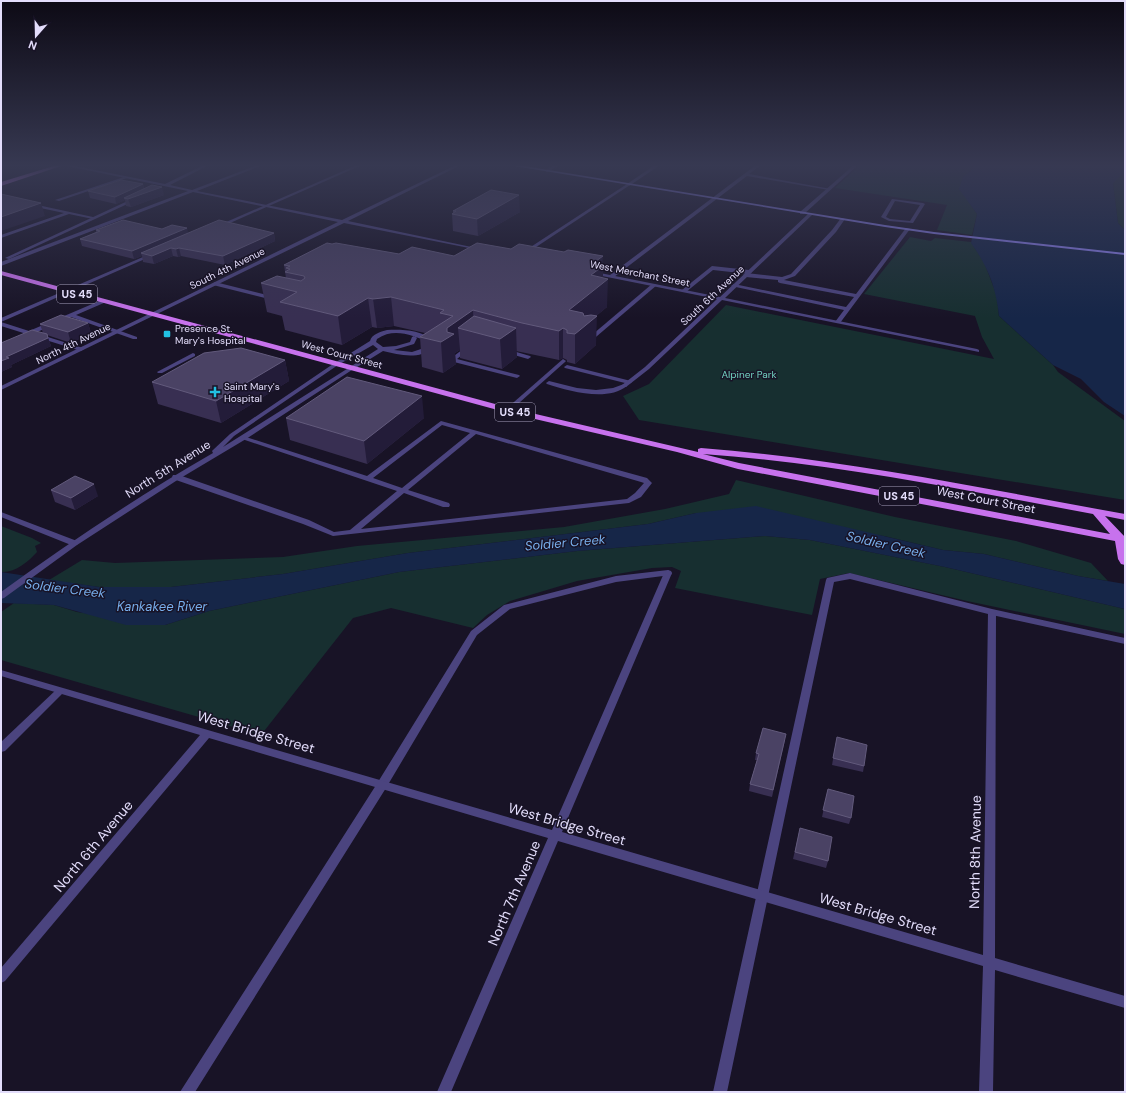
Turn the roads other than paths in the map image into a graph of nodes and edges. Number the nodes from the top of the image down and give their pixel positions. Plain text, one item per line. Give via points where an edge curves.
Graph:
1 (60, 216) edge
2 (83, 216) edge
3 (98, 216) edge
4 (127, 216) edge
5 (242, 216) edge
6 (313, 216) edge
7 (354, 216) edge
8 (579, 216) edge
9 (692, 216) edge
10 (808, 216) edge
11 (823, 216) edge
12 (884, 216) edge
13 (915, 216) edge
14 (93, 218) junction
15 (843, 219) junction
16 (889, 220) junction
17 (342, 222) junction
18 (885, 226) junction
19 (214, 228) edge
20 (908, 229) junction
21 (1, 237) edge
22 (488, 251) edge
23 (156, 253) edge
24 (523, 253) edge
25 (1125, 254) edge
26 (1, 260) edge
27 (1, 264) edge
28 (583, 271) edge
29 (1, 273) edge
30 (748, 274) junction
31 (612, 276) junction
32 (764, 278) junction
33 (215, 284) junction
34 (654, 285) junction
35 (734, 286) junction
36 (68, 291) junction
37 (684, 291) junction
38 (857, 296) junction
39 (277, 299) edge
40 (721, 299) junction
41 (104, 301) junction
42 (848, 309) junction
43 (154, 314) junction
44 (71, 315) junction
45 (1, 320) edge
46 (838, 322) junction
47 (1, 324) edge
48 (117, 332) junction
49 (29, 333) junction
50 (135, 338) dead end
51 (414, 338) dead end
52 (373, 342) junction
53 (474, 342) edge
54 (586, 343) edge
55 (81, 349) junction
56 (382, 349) junction
57 (501, 350) edge
58 (977, 351) dead end
59 (193, 355) dead end
60 (528, 357) dead end
61 (563, 361) dead end
62 (336, 364) junction
63 (352, 368) junction
64 (567, 368) dead end
65 (160, 372) dead end
66 (517, 376) dead end
67 (549, 383) dead end
68 (626, 384) junction
69 (1, 388) edge
70 (508, 410) junction
71 (475, 432) junction
72 (244, 438) junction
73 (679, 450) junction
74 (209, 457) junction
75 (176, 477) junction
76 (368, 479) junction
77 (403, 490) junction
78 (446, 505) dead end
79 (1096, 512) junction
80 (1, 514) edge
81 (1125, 517) edge
82 (354, 530) junction
83 (1123, 540) edge
84 (74, 543) junction
85 (1124, 560) edge
86 (1, 596) edge
87 (992, 612) junction
88 (1125, 641) edge
89 (1, 673) edge
90 (60, 691) junction
91 (207, 734) junction
92 (1, 748) edge
93 (382, 785) junction
94 (555, 836) junction
95 (762, 896) junction
96 (989, 962) junction
97 (1, 977) edge
98 (1125, 1002) edge
99 (186, 1092) edge
100 (444, 1092) edge
101 (720, 1092) edge
102 (986, 1092) edge

1 - 21 street
2 - 14 street
3 - 14 street
4 - 27 street
5 - 19 street
6 - 17 street
7 - 17 street, South 4th Avenue
8 - 24 street
9 - 31 street
10 - 30 street, South 6th Avenue
11 - 15 main road
12 - 16 street
13 - 16 street via 911,222
14 - 26 street
15 - 18 main road
15 - 32 street via 793,275 783,280
16 - 18 street
17 - 22 street
17 - 33 street, South 4th Avenue
18 - 20 main road
20 - 25 main road
20 - 38 street
23 - 36 street
28 - 31 street, West Merchant Street
29 - 36 main road, West Court Street / US 45
30 - 32 street
30 - 35 street, South 6th Avenue
30 - 37 street via 712,268
31 - 34 street, West Merchant Street
32 - 38 street
33 - 39 street
33 - 43 street, South 4th Avenue
34 - 37 street, West Merchant Street
34 - 54 street
35 - 40 street, South 6th Avenue
35 - 42 street
36 - 41 main road, West Court Street / US 45
36 - 45 street
37 - 40 street, West Merchant Street
38 - 42 street
40 - 46 street, West Merchant Street
40 - 68 street, South 6th Avenue via 644,371
41 - 43 main road, West Court Street / US 45
41 - 44 street
42 - 46 street
43 - 48 street, North 4th Avenue
43 - 62 main road, West Court Street / US 45
44 - 48 street
44 - 49 street
46 - 58 street, West Merchant Street
47 - 49 street
48 - 50 street
48 - 55 street, North 4th Avenue
49 - 55 street
51 - 56 street via 412,343 406,346
52 - 56 street
52 - 56 street via 379,334 397,331 428,338 434,342 429,348 416,354
52 - 62 street
53 - 66 street via 452,360
55 - 69 street, North 4th Avenue
56 - 63 street, North 5th Avenue
57 - 60 street
59 - 65 street
61 - 70 street
62 - 63 main road, West Court Street / US 45
62 - 74 street via 232,434
63 - 70 main road, West Court Street / US 45
63 - 72 street, North 5th Avenue
64 - 68 street
67 - 68 street, South 6th Avenue via 585,392 601,393
70 - 73 main road, West Court Street / US 45
71 - 76 street via 441,423
71 - 77 street
71 - 82 street via 648,483 629,501 405,527
72 - 74 street, North 5th Avenue
72 - 76 street
73 - 79 main road, West Court Street / US 45 via 742,454 906,477
73 - 83 main road, West Court Street / US 45 via 738,466
74 - 75 street, North 5th Avenue
75 - 82 street via 306,522 333,534
75 - 84 street, North 5th Avenue
76 - 77 street
77 - 78 street
77 - 82 street
79 - 81 main road, West Court Street
79 - 83 main road
80 - 84 street
83 - 85 main road
84 - 86 street, North 5th Avenue
87 - 88 street
87 - 95 street via 850,576 830,580
87 - 96 street, North 8th Avenue
89 - 90 street, West Bridge Street
90 - 91 street, West Bridge Street
90 - 92 street
91 - 93 street, West Bridge Street
91 - 97 street, North 6th Avenue
93 - 94 street, West Bridge Street
93 - 94 street, North 7th Avenue via 474,633 507,607 616,579 668,573
93 - 99 street
94 - 95 street, West Bridge Street
94 - 100 street, North 7th Avenue
95 - 96 street, West Bridge Street
95 - 101 street
96 - 98 street, West Bridge Street
96 - 102 street, North 8th Avenue

